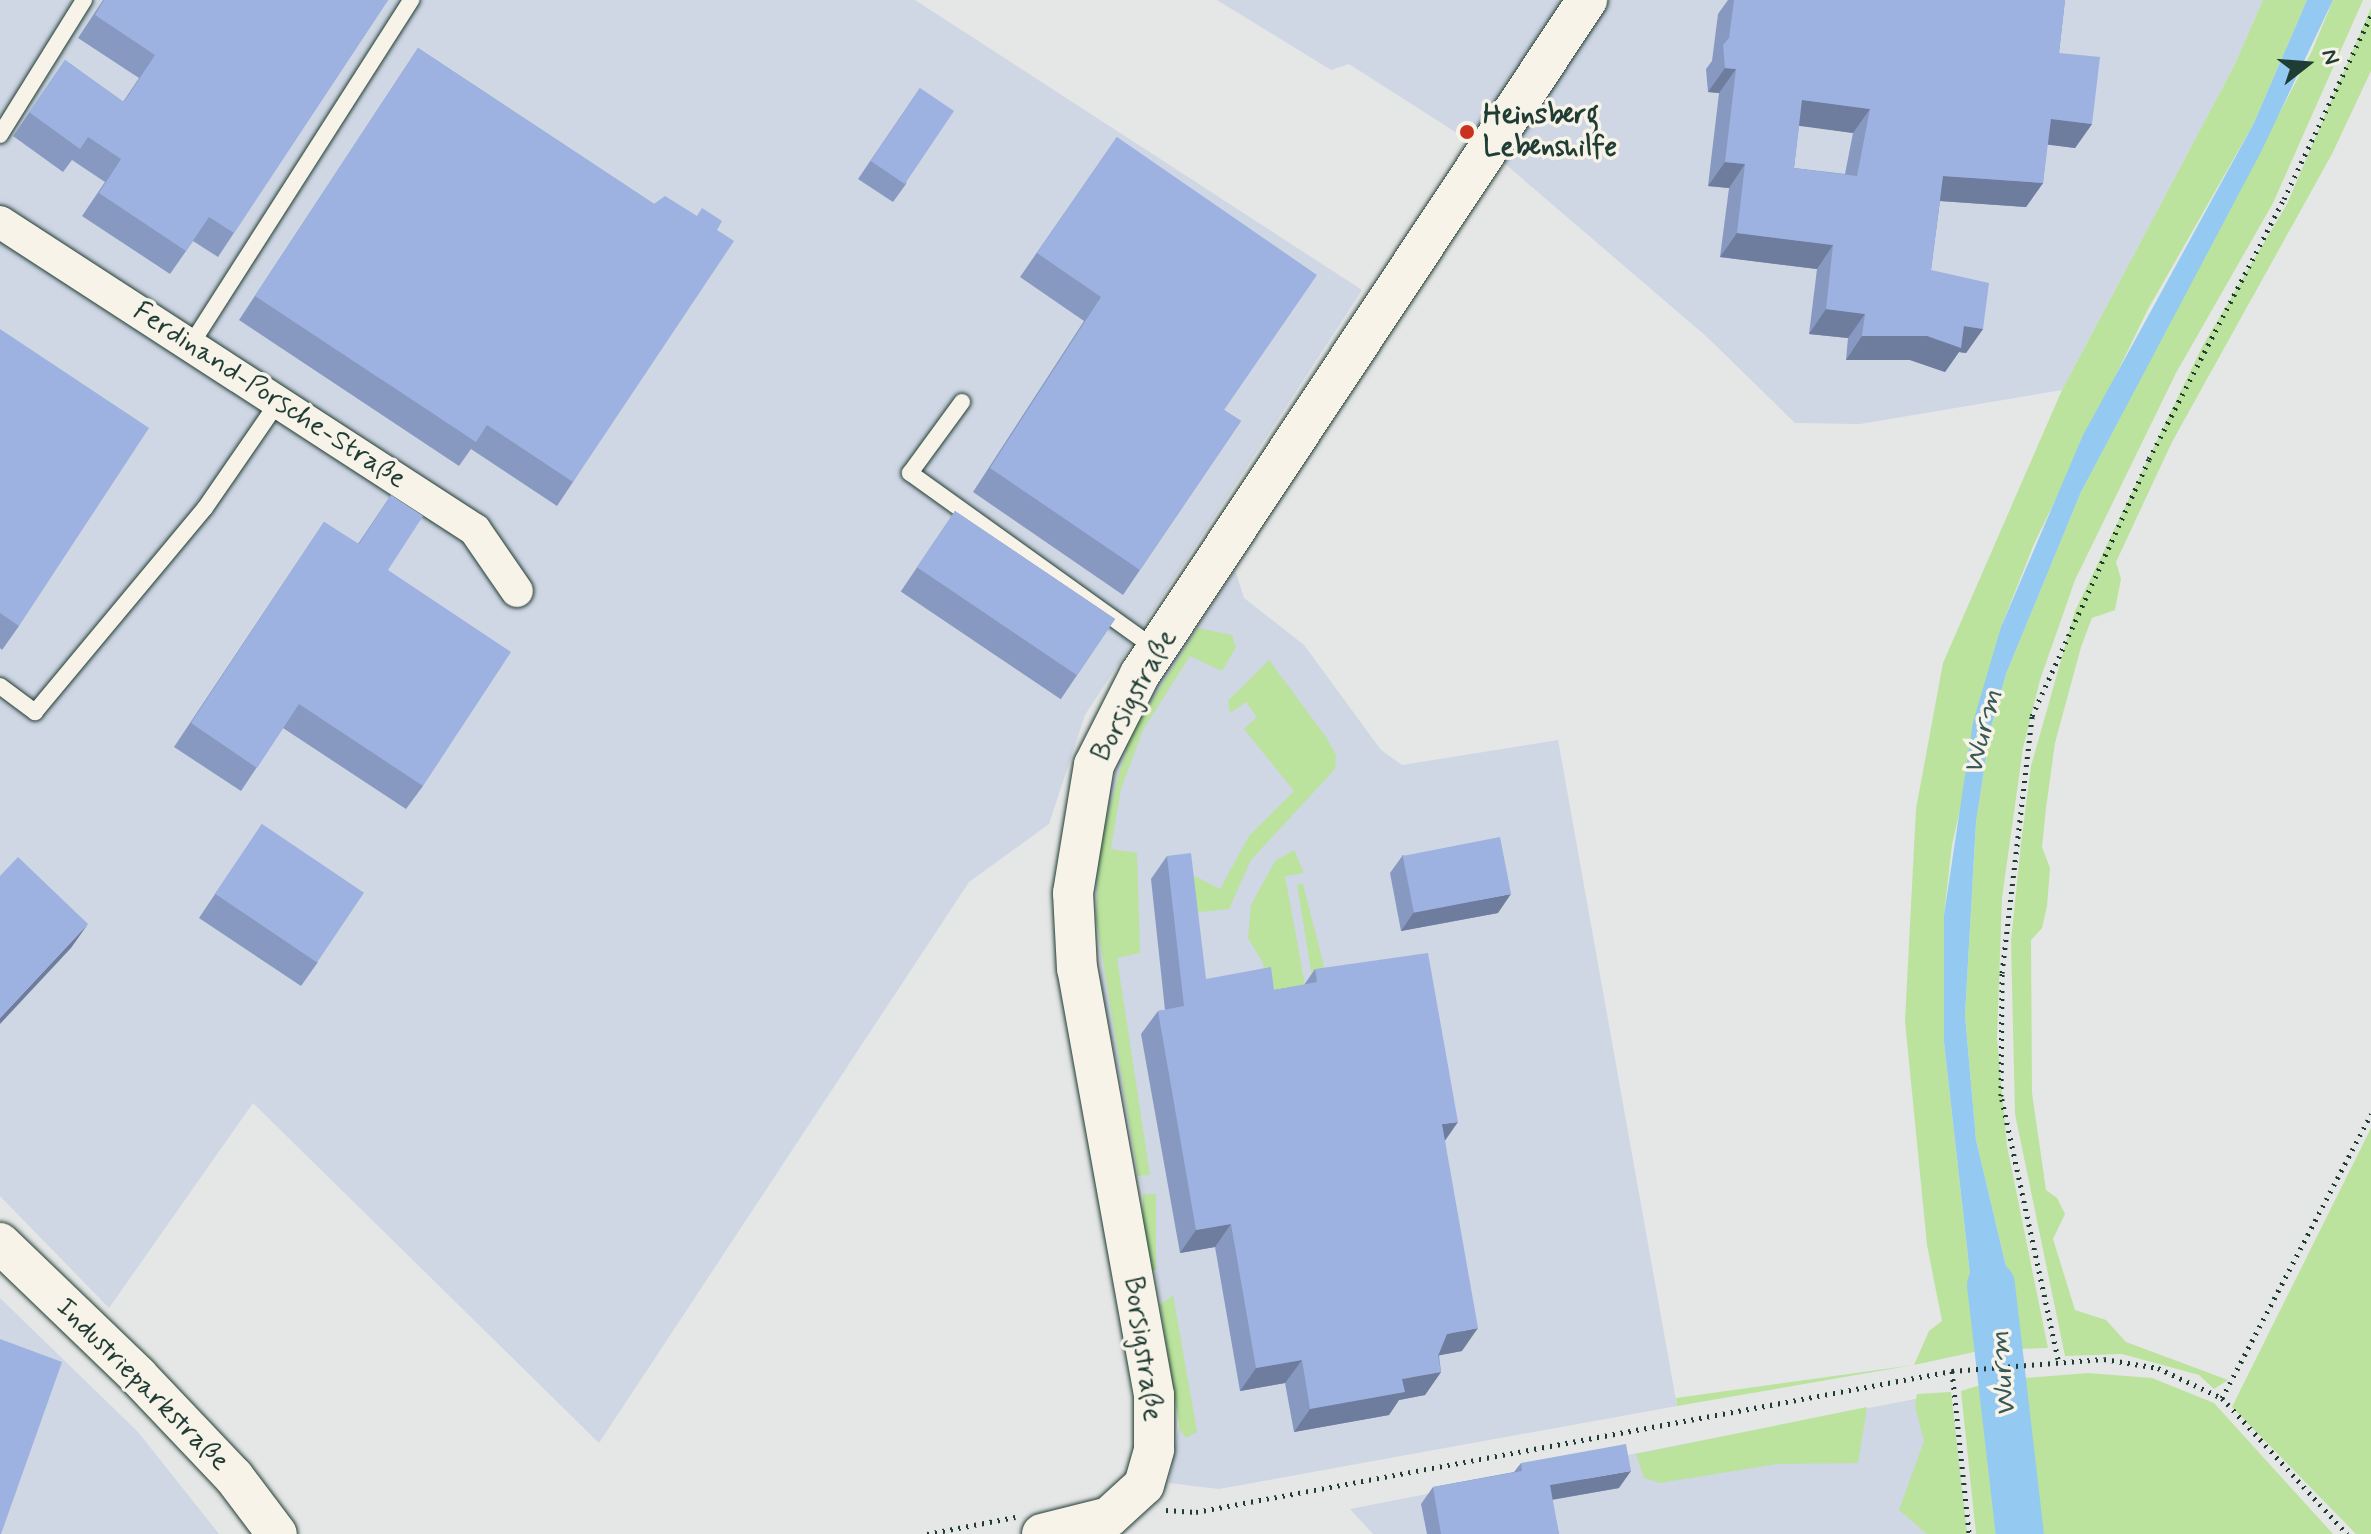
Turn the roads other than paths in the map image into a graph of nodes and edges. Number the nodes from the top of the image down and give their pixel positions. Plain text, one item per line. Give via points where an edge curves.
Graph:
1 (84, 0) edge
2 (411, 0) edge
3 (1587, 0) edge
4 (0, 135) edge
5 (0, 222) edge
6 (190, 346) junction
7 (278, 402) junction
8 (962, 402) dead end
9 (517, 591) dead end
10 (1157, 650) junction
11 (0, 686) edge
12 (0, 1243) edge
13 (1035, 1524) edge
14 (277, 1534) edge

1 - 4 lane
2 - 6 lane
3 - 10 street, Borsigstraße
5 - 6 street, Ferdinand-Porsche-Straße
6 - 7 street, Ferdinand-Porsche-Straße
7 - 9 street, Ferdinand-Porsche-Straße via 475,530
7 - 11 lane via 205,508 35,712
8 - 10 lane via 910,473
10 - 13 street, Borsigstraße via 1094,765 1073,893 1077,969 1154,1395 1154,1449 1136,1495 1109,1517
12 - 14 street, Industrieparkstraße via 138,1376 234,1477

